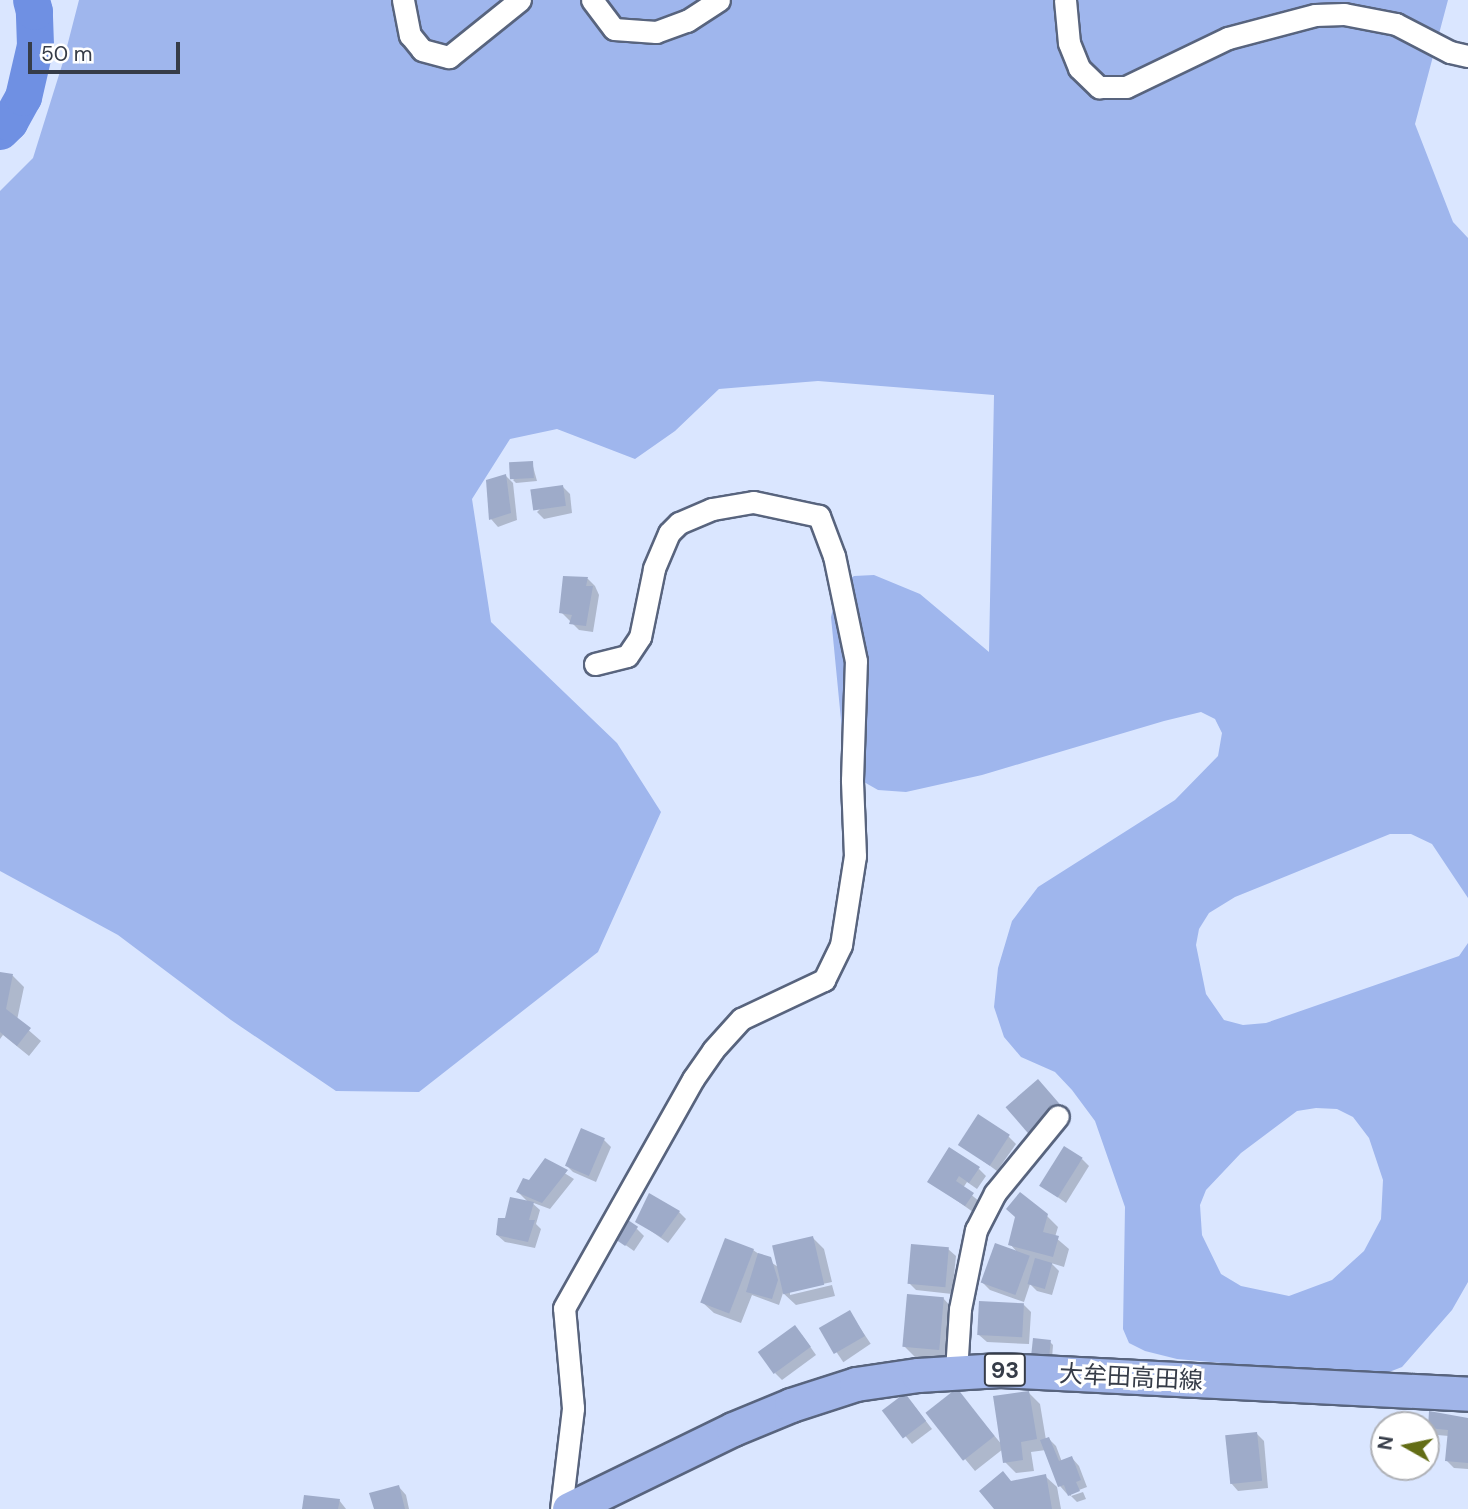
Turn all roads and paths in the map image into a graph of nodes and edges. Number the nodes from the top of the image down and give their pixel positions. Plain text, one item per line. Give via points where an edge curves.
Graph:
1 (403, 0) edge
2 (520, 0) edge
3 (592, 0) edge
4 (719, 0) edge
5 (1065, 0) edge
6 (1468, 56) edge
7 (594, 664) dead end
8 (1058, 1116) dead end
9 (956, 1371) junction
10 (1468, 1394) edge
11 (561, 1509) edge
12 (569, 1509) edge

1 - 2 street via 410,35 422,50 449,57
3 - 4 street via 614,29 656,32 687,22
5 - 6 street via 1069,43 1079,68 1099,87 1126,87 1228,38 1315,15 1344,14 1396,24
7 - 11 street via 627,656 640,637 654,569 678,523 712,509 753,502 818,516 834,556 856,661 852,780 856,856 841,945 824,981 741,1019 713,1050 564,1308 573,1408
8 - 9 street via 995,1193 976,1230 960,1308
9 - 10 main road, 大牟田高田線 / 93
9 - 12 main road, 大牟田高田線 / 93 via 856,1384 791,1405

